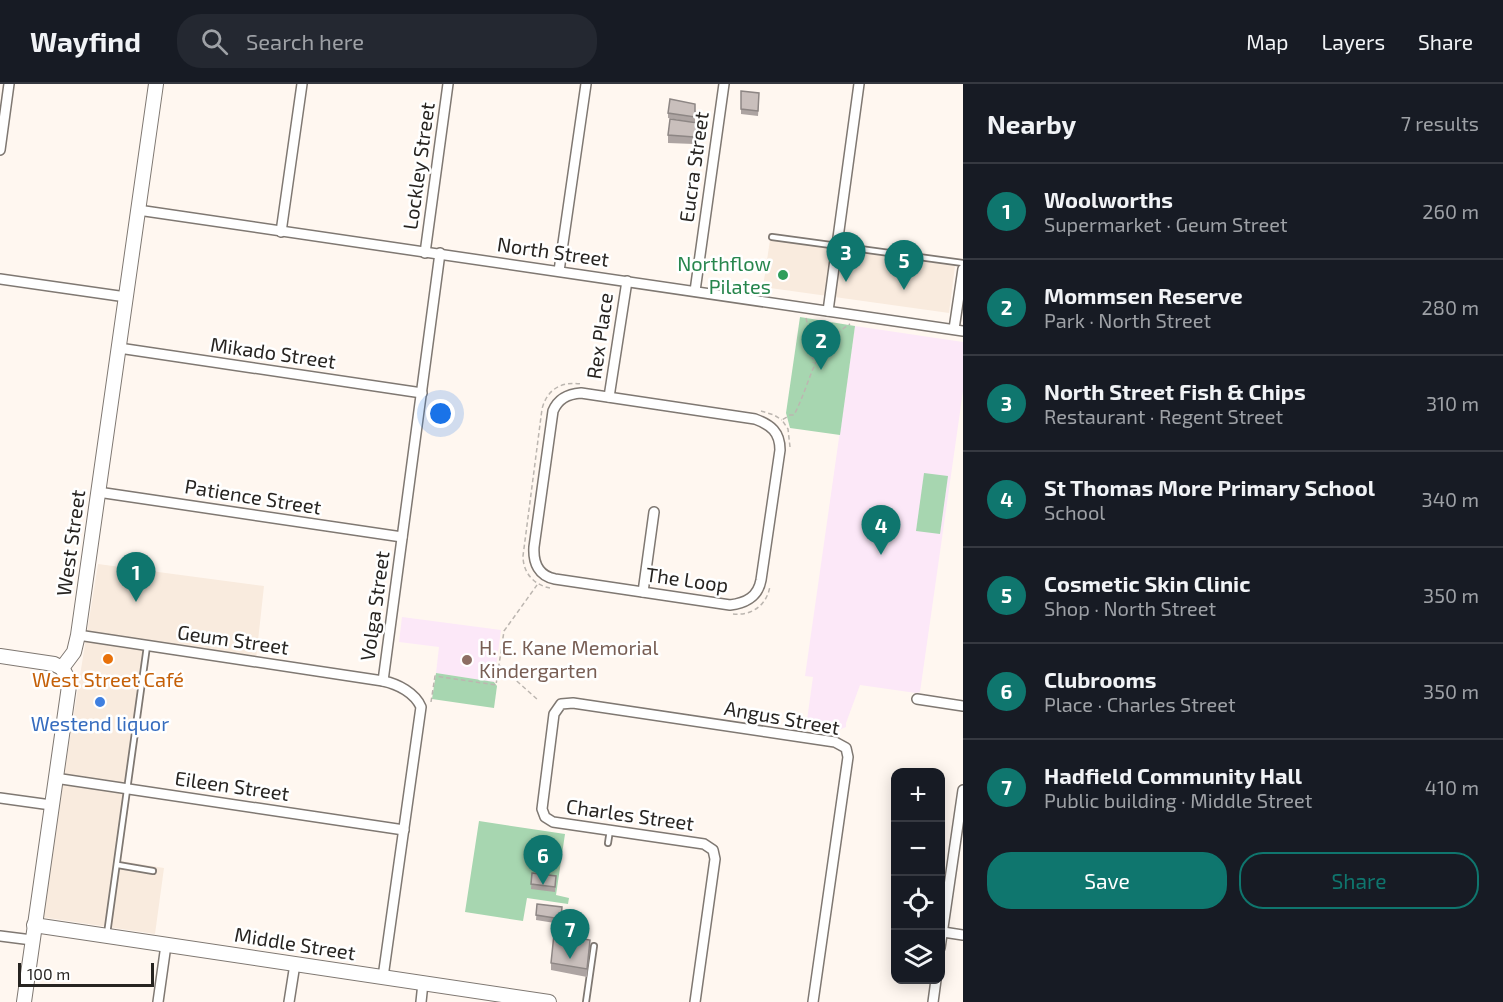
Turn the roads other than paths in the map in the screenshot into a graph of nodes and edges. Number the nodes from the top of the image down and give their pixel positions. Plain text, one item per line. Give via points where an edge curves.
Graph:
1 (9, 84) edge
2 (156, 84) edge
3 (302, 84) edge
4 (448, 84) edge
5 (586, 84) edge
6 (724, 84) edge
7 (859, 84) edge
8 (0, 150) edge
9 (138, 210) junction
10 (281, 232) junction
11 (772, 237) dead end
12 (837, 246) junction
13 (425, 254) junction
14 (440, 254) junction
15 (963, 263) edge
16 (963, 269) edge
17 (559, 271) junction
18 (0, 279) edge
19 (627, 281) junction
20 (695, 291) junction
21 (126, 297) junction
22 (828, 311) junction
23 (959, 330) edge
24 (119, 348) junction
25 (422, 393) junction
26 (609, 397) junction
27 (98, 492) junction
28 (654, 512) dead end
29 (402, 537) junction
30 (643, 592) junction
31 (78, 635) junction
32 (147, 646) junction
33 (0, 656) edge
34 (62, 668) junction
35 (383, 681) junction
36 (917, 699) dead end
37 (565, 703) joint
38 (963, 706) edge
39 (55, 778) junction
40 (128, 789) junction
41 (963, 790) edge
42 (0, 798) edge
43 (51, 805) junction
44 (962, 809) edge
45 (404, 830) junction
46 (610, 830) junction
47 (608, 843) dead end
48 (117, 865) junction
49 (153, 871) dead end
50 (34, 925) junction
51 (943, 930) edge
52 (945, 932) edge
53 (963, 935) edge
54 (0, 936) edge
55 (107, 936) junction
56 (32, 940) junction
57 (166, 945) junction
58 (594, 946) dead end
59 (295, 964) junction
60 (383, 977) junction
61 (423, 983) junction
62 (935, 984) edge
63 (24, 1002) edge
64 (158, 1002) edge
65 (289, 1002) edge
66 (421, 1002) edge
67 (549, 1002) edge
68 (586, 1002) edge
69 (695, 1002) edge
70 (813, 1002) edge
71 (933, 1002) edge

1 - 8 street
2 - 9 street, West Street
3 - 10 street
4 - 13 street, Lockley Street
5 - 17 street
6 - 20 street, Eucra Street
7 - 12 street
9 - 10 street, North Street
9 - 21 street, West Street
10 - 13 street, North Street
11 - 12 lane
12 - 15 lane
12 - 22 street
13 - 14 street, North Street
14 - 17 street, North Street
14 - 25 street, Volga Street
16 - 23 street
17 - 19 street, North Street
18 - 21 street
19 - 20 street, North Street
19 - 26 street, Rex Place
20 - 22 street, North Street
21 - 24 street, West Street
22 - 23 street, North Street
24 - 25 street, Mikado Street
24 - 27 street, West Street
25 - 29 street, Volga Street
26 - 30 street, The Loop via 572,394 556,404 534,555 541,573 549,578
26 - 30 street, The Loop via 755,419 772,427 780,442 761,580 755,595 730,604
27 - 29 street, Patience Street
27 - 31 street, West Street
28 - 30 street
29 - 35 street, Volga Street
31 - 32 street, Geum Street
31 - 34 street, West Street via 74,652
32 - 35 street, Geum Street
32 - 40 lane
33 - 34 street
34 - 39 street via 69,686
35 - 45 street, Volga Street via 398,685 416,698 421,707
36 - 38 street
37 - 46 street, Charles Street via 554,714 543,813 553,822
37 - 70 street, Angus Street via 835,742 846,748 848,757
39 - 40 street, Eileen Street
39 - 43 street
40 - 45 street, Eileen Street
40 - 48 lane
41 - 44 street
42 - 43 street
43 - 50 street
44 - 51 street
45 - 60 street, Volga Street
46 - 47 lane
46 - 69 street, Charles Street via 704,844 713,850 715,859
48 - 49 lane
48 - 55 lane
50 - 55 street, Middle Street
50 - 56 street
52 - 53 street
54 - 56 street
55 - 57 street, Middle Street
56 - 63 street
57 - 59 street, Middle Street
57 - 64 street
58 - 68 lane
59 - 60 street, Middle Street
59 - 65 street
60 - 61 street, Middle Street
61 - 66 street
61 - 67 street, Middle Street
62 - 71 street

